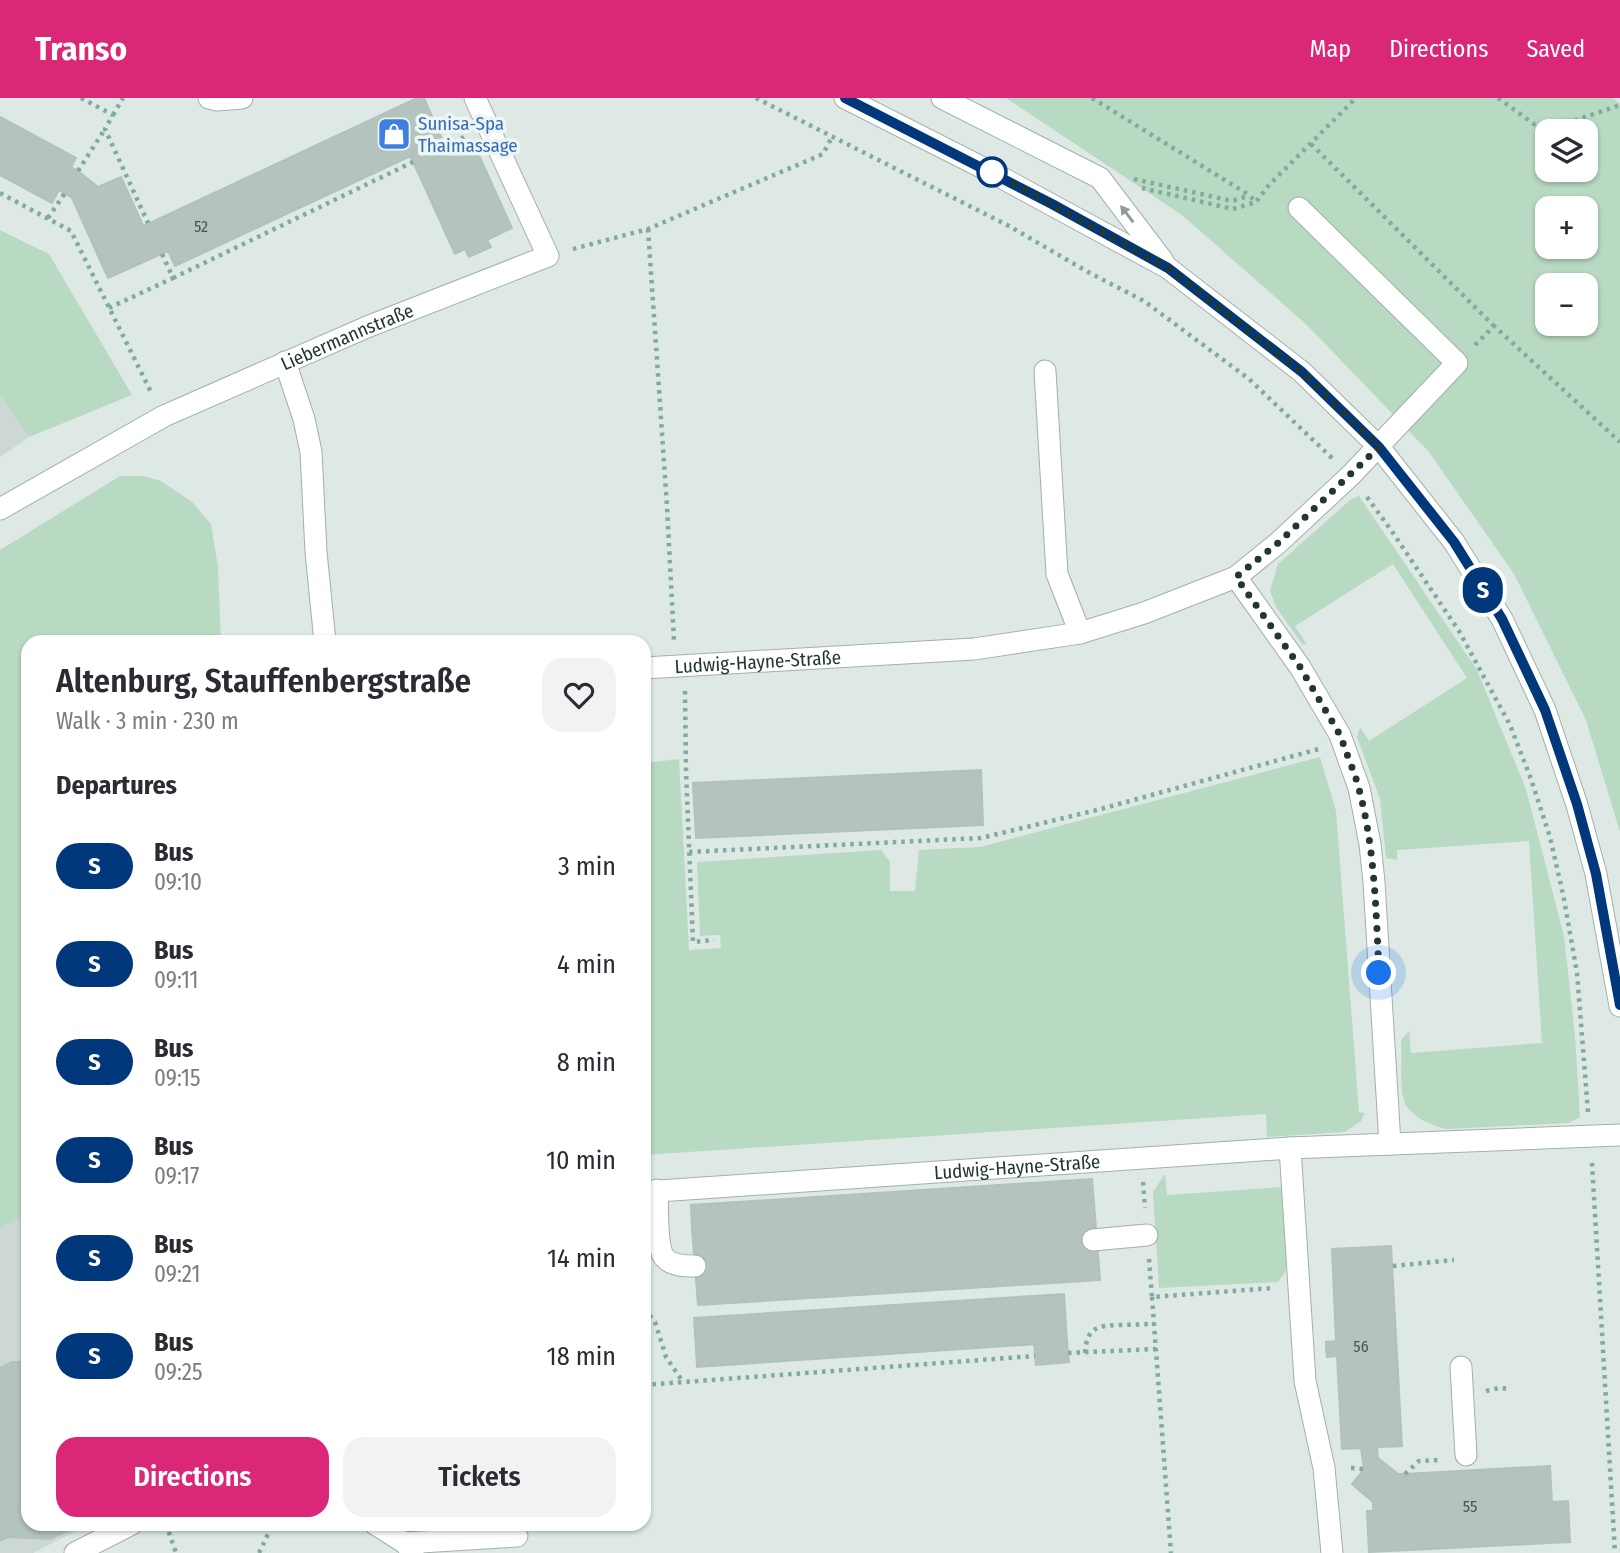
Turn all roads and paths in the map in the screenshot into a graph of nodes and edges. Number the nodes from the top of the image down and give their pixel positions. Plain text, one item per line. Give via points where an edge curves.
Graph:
1 (81, 98) edge
2 (123, 98) edge
3 (209, 98) edge
4 (242, 98) edge
5 (475, 98) edge
6 (756, 98) edge
7 (845, 98) edge
8 (942, 98) edge
9 (1092, 98) edge
10 (1356, 98) edge
11 (1499, 98) edge
12 (1620, 105) edge
13 (114, 115) junction
14 (106, 129) junction
15 (832, 137) junction
16 (1311, 144) junction
17 (412, 162) dead end
18 (78, 171) dead end
19 (1100, 177) junction
20 (1128, 177) dead end
21 (0, 193) edge
22 (65, 194) dead end
23 (1249, 195) junction
24 (1256, 202) junction
25 (1298, 208) dead end
26 (48, 218) junction
27 (148, 223) dead end
28 (648, 229) junction
29 (162, 254) dead end
30 (548, 256) junction
31 (1168, 268) junction
32 (173, 278) junction
33 (108, 307) junction
34 (1494, 326) junction
35 (285, 362) junction
36 (1457, 363) junction
37 (1045, 370) dead end
38 (150, 391) dead end
39 (1620, 442) edge
40 (1379, 447) junction
41 (1351, 475) junction
42 (0, 509) edge
43 (1236, 577) junction
44 (1080, 633) junction
45 (324, 635) edge
46 (680, 666) junction
47 (651, 668) edge
48 (1343, 743) junction
49 (690, 852) junction
50 (714, 940) dead end
51 (1620, 1006) edge
52 (1590, 1135) junction
53 (1620, 1135) edge
54 (1390, 1144) junction
55 (1290, 1148) junction
56 (1141, 1158) junction
57 (651, 1191) edge
58 (1147, 1236) junction
59 (1093, 1240) dead end
60 (1454, 1260) dead end
61 (695, 1266) dead end
62 (1392, 1266) dead end
63 (1298, 1286) junction
64 (1152, 1297) junction
65 (651, 1317) edge
66 (1154, 1324) junction
67 (1156, 1349) junction
68 (1068, 1353) dead end
69 (1085, 1353) junction
70 (1035, 1356) dead end
71 (1461, 1367) dead end
72 (683, 1383) junction
73 (651, 1385) edge
74 (1466, 1449) joint
75 (1405, 1474) dead end
76 (118, 1531) edge
77 (168, 1531) edge
78 (270, 1531) edge
79 (385, 1531) edge
80 (517, 1536) dead end
81 (409, 1548) edge
82 (75, 1553) edge
83 (176, 1553) edge
84 (259, 1553) edge
85 (1171, 1553) edge
86 (1332, 1553) edge
87 (1615, 1553) edge

1 - 13 path
2 - 13 path
3 - 4 street
5 - 30 street
6 - 15 path
7 - 31 street
8 - 19 street
9 - 23 path
10 - 16 path
11 - 12 path via 1534,124 1576,120
13 - 14 path
14 - 18 path
14 - 27 path
15 - 28 path via 823,154
15 - 41 path via 1009,226 1144,301 1249,379
16 - 24 path
16 - 34 path
17 - 32 path
19 - 24 path via 1233,209
31 -> 19 street
20 - 23 path via 1232,201
21 - 26 path
22 - 26 path
23 - 24 path
25 - 36 street
26 - 33 path via 71,231
28 - 30 path
28 - 46 path
29 - 32 path
30 - 35 street, Liebermannstraße
31 - 40 street via 1302,372
32 - 33 path
33 - 38 path
34 - 36 path
34 - 39 path
35 - 42 street, Liebermannstraße via 164,416
35 - 45 street via 311,452
36 - 40 street, Ludwig-Hayne-Straße
37 - 44 street via 1057,574
40 - 41 street, Ludwig-Hayne-Straße
40 - 51 street via 1454,542 1502,619 1545,710 1596,874
41 - 43 street, Ludwig-Hayne-Straße
41 - 52 path via 1459,631 1510,725 1531,779 1550,837 1577,973
43 - 44 street, Ludwig-Hayne-Straße
43 - 48 street via 1300,667
44 - 46 street, Ludwig-Hayne-Straße via 961,650
46 - 47 street, Ludwig-Hayne-Straße
46 - 49 path
48 - 49 path via 981,838
48 - 54 street via 1359,788 1370,844
49 - 50 path via 693,942
52 - 53 street, Ludwig-Hayne-Straße
52 - 54 street, Ludwig-Hayne-Straße
52 - 87 path
54 - 55 street, Ludwig-Hayne-Straße
55 - 56 street, Ludwig-Hayne-Straße
55 - 63 street
56 - 57 street, Ludwig-Hayne-Straße
56 - 58 path
57 - 61 street via 664,1257 674,1264
58 - 59 street
58 - 64 path
60 - 62 path
63 - 64 path
63 - 86 street via 1305,1381 1324,1468
64 - 66 path
65 - 72 path via 666,1357
66 - 67 path
66 - 69 path via 1099,1326 1086,1341
67 - 69 path
67 - 85 path
68 - 69 path
70 - 72 path
71 - 74 street
72 - 73 path
74 - 75 path via 1454,1458 1419,1461
76 - 82 street
77 - 83 path
78 - 84 path
79 - 81 street
80 - 81 street

